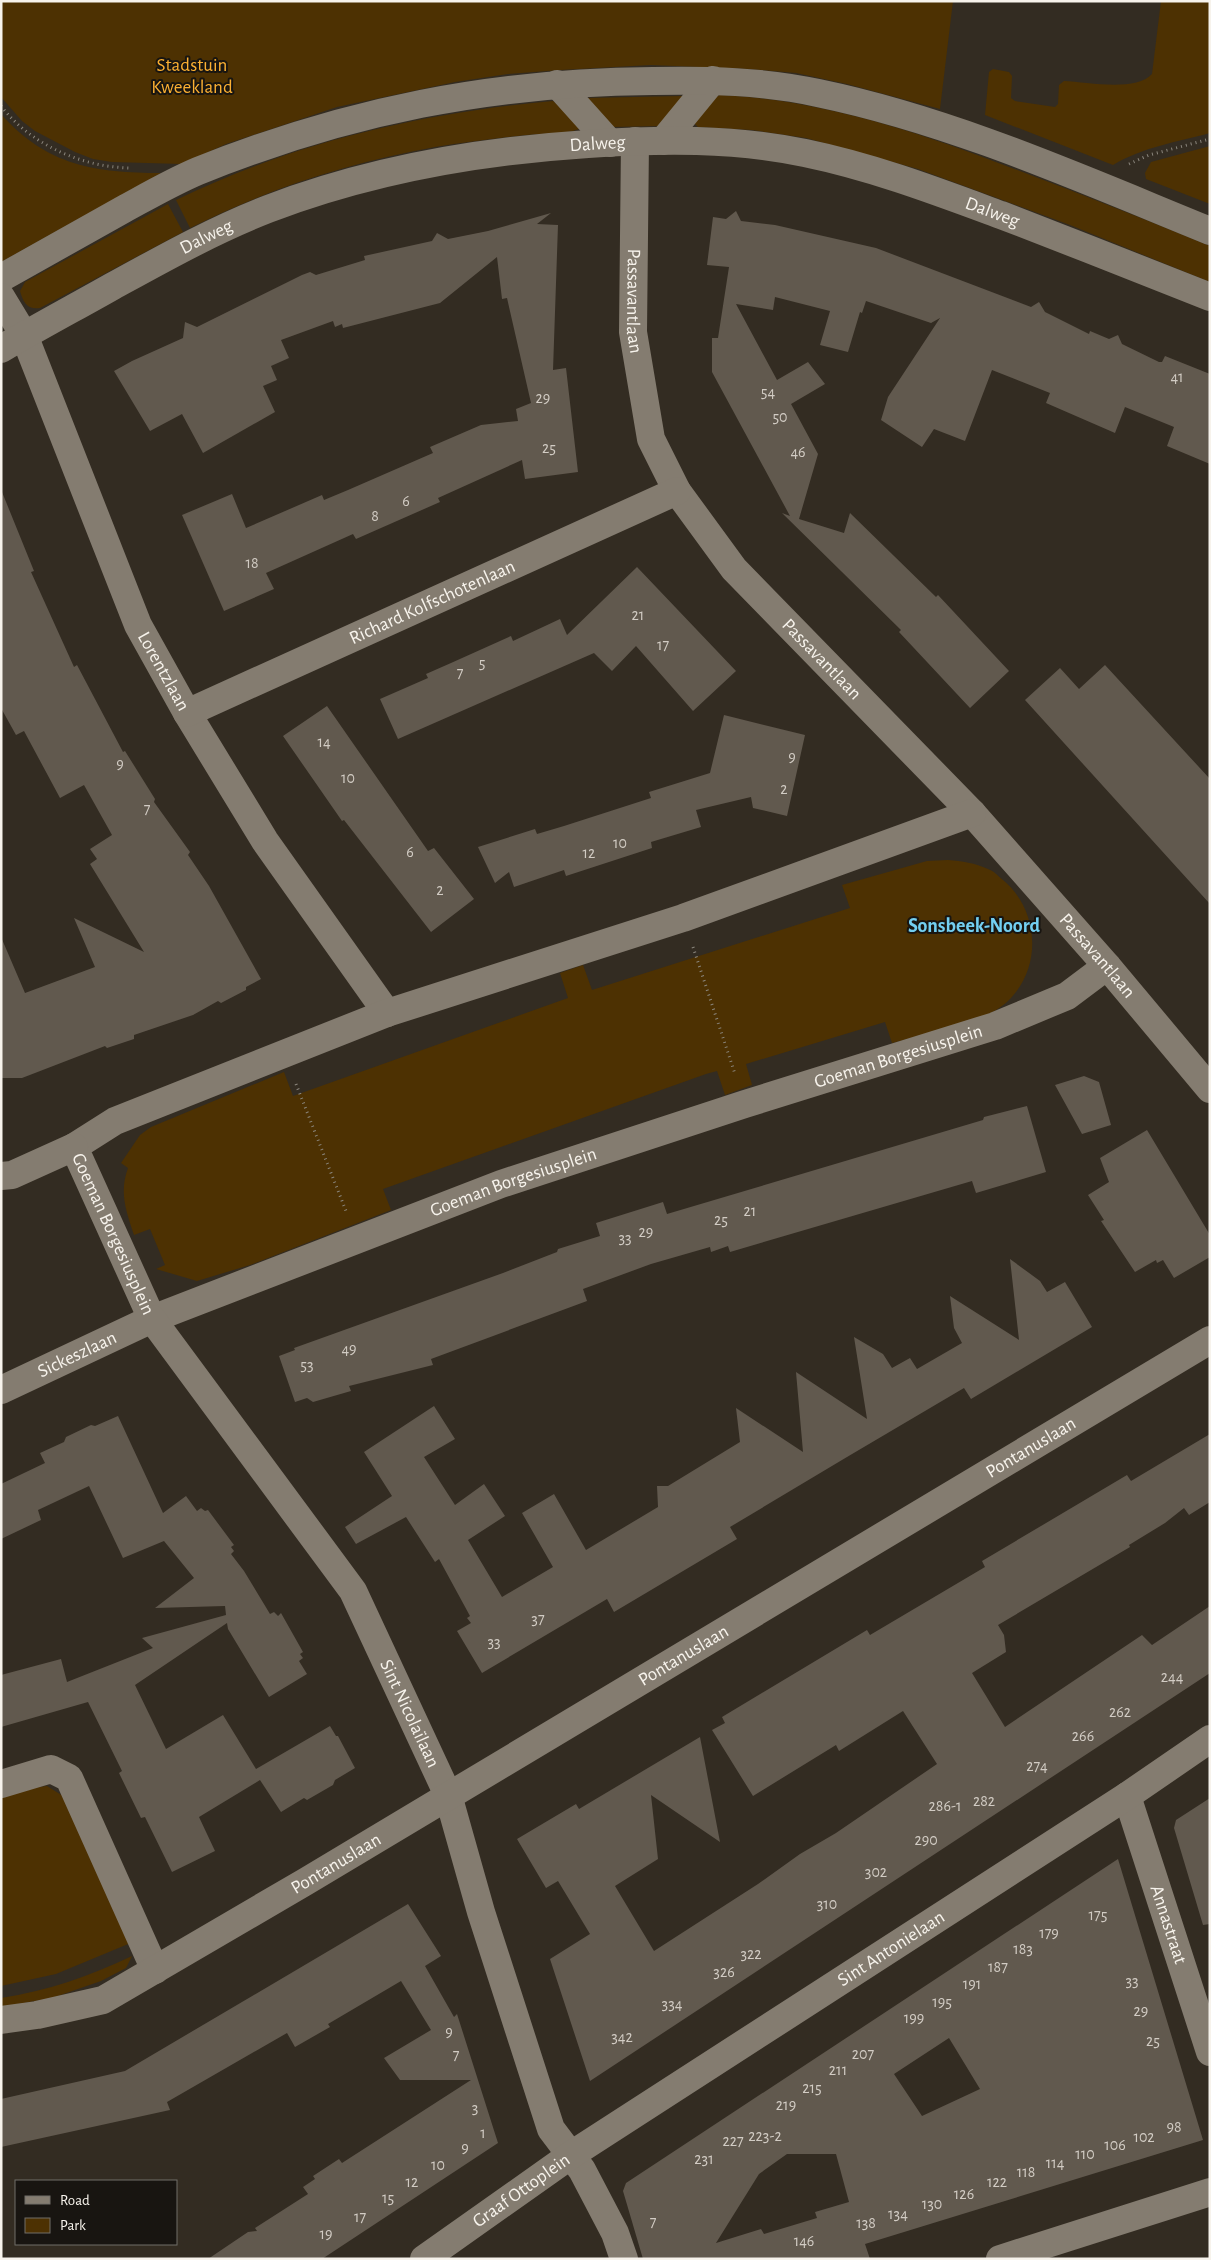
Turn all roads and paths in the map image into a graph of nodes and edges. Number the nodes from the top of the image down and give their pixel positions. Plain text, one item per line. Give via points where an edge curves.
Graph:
1 (713, 80) junction
2 (556, 84) junction
3 (1, 106) edge
4 (1210, 139) edge
5 (663, 141) junction
6 (622, 142) junction
7 (136, 168) dead end
8 (1112, 191) junction
9 (1210, 231) edge
10 (1, 278) edge
11 (1, 297) edge
12 (1210, 297) edge
13 (13, 342) edge
14 (677, 491) junction
15 (187, 713) junction
16 (972, 813) junction
17 (683, 918) junction
18 (1107, 966) junction
19 (387, 1013) junction
20 (284, 1053) junction
21 (1210, 1089) edge
22 (745, 1104) junction
23 (74, 1147) junction
24 (1, 1176) edge
25 (357, 1240) junction
26 (152, 1319) junction
27 (1210, 1340) edge
28 (1, 1390) edge
29 (1210, 1739) edge
30 (1, 1784) edge
31 (448, 1796) junction
32 (1127, 1796) junction
33 (155, 1970) junction
34 (1, 2020) edge
35 (1210, 2052) edge
36 (570, 2155) junction
37 (1210, 2192) edge
38 (424, 2259) edge
39 (624, 2259) edge
40 (1000, 2259) edge

1 - 2 street
1 - 5 street
1 - 8 street via 791,88 897,112
2 - 6 street
2 - 10 street via 484,92 414,105 352,118 295,135 196,172 163,188
3 - 7 path via 44,144 91,164
4 - 8 path via 1133,161 1121,171
5 - 6 street, Dalweg
5 - 12 street, Dalweg via 751,144 858,165 913,182
6 - 13 street, Dalweg via 481,154 343,184 268,209 192,242
6 - 14 street, Passavantlaan via 633,332 651,439
8 - 9 street
11 - 13 street, Lorentzlaan
13 - 15 street, Lorentzlaan via 138,625
14 - 15 street, Richard Kolfschotenlaan
14 - 16 street, Passavantlaan via 734,569
15 - 19 street, Lorentzlaan via 265,841
16 - 17 street, Goeman Borgesiusplein
16 - 18 street, Passavantlaan
17 - 19 street, Goeman Borgesiusplein
17 - 22 path
18 - 21 street, Passavantlaan
18 - 22 street, Goeman Borgesiusplein via 1066,996 995,1026
19 - 20 street, Goeman Borgesiusplein
20 - 23 street, Goeman Borgesiusplein via 116,1121
20 - 25 path
22 - 25 street, Goeman Borgesiusplein via 501,1184
23 - 24 street via 12,1175
23 - 26 street, Goeman Borgesiusplein
25 - 26 street, Goeman Borgesiusplein
26 - 28 street, Sickeszlaan
26 - 31 street, Sint Nicolaïlaan via 354,1591
27 - 31 street, Pontanuslaan
29 - 32 street, Sint Antonielaan
30 - 33 street via 51,1769 69,1778
31 - 33 street, Pontanuslaan
31 - 36 street, Sint Nicolaïlaan via 481,1912 551,2128
32 - 35 street, Annastraat
32 - 36 street, Sint Antonielaan
33 - 34 street, Pontanuslaan via 102,2000
36 - 38 street, Graaf Ottoplein
36 - 39 street, Graaf Ottoplein via 582,2170 615,2233
37 - 40 street

